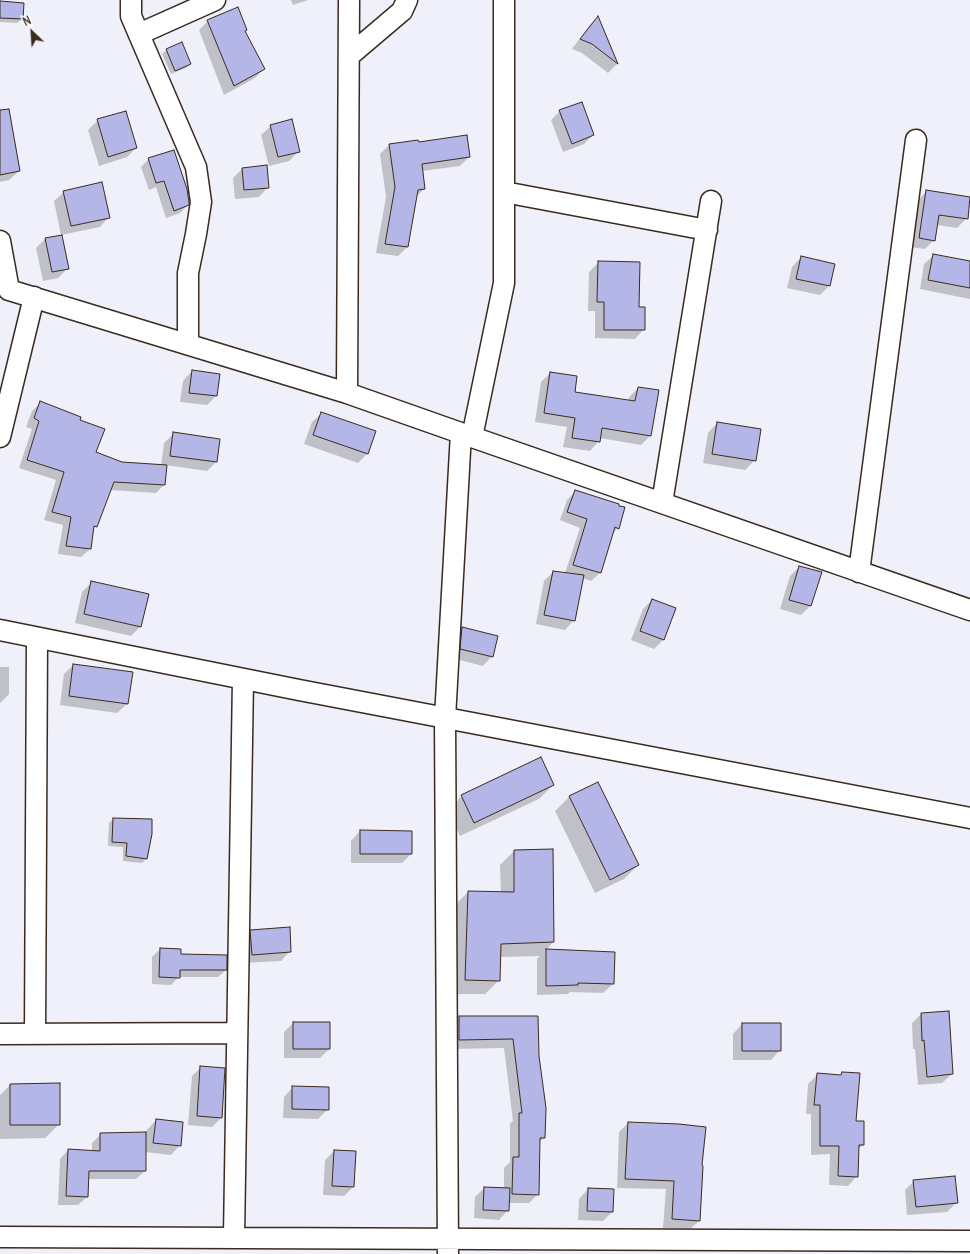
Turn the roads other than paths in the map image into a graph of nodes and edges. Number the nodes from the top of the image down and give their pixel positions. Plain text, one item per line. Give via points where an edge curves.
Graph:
1 (131, 0) edge
2 (216, 0) edge
3 (349, 0) edge
4 (407, 0) edge
5 (504, 0) edge
6 (138, 34) junction
7 (349, 56) junction
8 (916, 140) dead end
9 (504, 192) junction
10 (712, 201) dead end
11 (707, 230) junction
12 (0, 241) edge
13 (4, 291) edge
14 (34, 297) junction
15 (188, 344) junction
16 (347, 393) junction
17 (3, 412) edge
18 (466, 435) junction
19 (0, 437) edge
20 (662, 503) junction
21 (859, 572) junction
22 (970, 610) edge
23 (0, 630) edge
24 (37, 638) junction
25 (243, 679) junction
26 (445, 718) junction
27 (970, 818) edge
28 (0, 1034) edge
29 (36, 1034) junction
30 (237, 1034) junction
31 (0, 1237) edge
32 (234, 1237) junction
33 (970, 1241) edge
34 (47, 1245) edge
35 (448, 1246) edge
36 (833, 1248) edge

1 - 6 street via 131,16
2 - 6 street
3 - 7 street
4 - 7 street via 402,11
5 - 9 street
6 - 15 street via 196,167 201,202 188,273
7 - 16 street
8 - 21 street
9 - 11 street
9 - 18 street via 504,283
10 - 11 street
11 - 20 street
12 - 13 street
13 - 14 street
14 - 15 street
14 - 17 street
15 - 16 street
16 - 18 street
17 - 19 street
18 - 20 street
18 - 26 street
20 - 21 street
21 - 22 street
23 - 24 street
24 - 25 street
24 - 29 street
25 - 26 street
25 - 30 street
26 - 27 street
26 - 35 street
28 - 29 street
29 - 30 street
30 - 32 street
31 - 34 street
32 - 34 street
32 - 35 street
33 - 36 street
35 - 36 street

